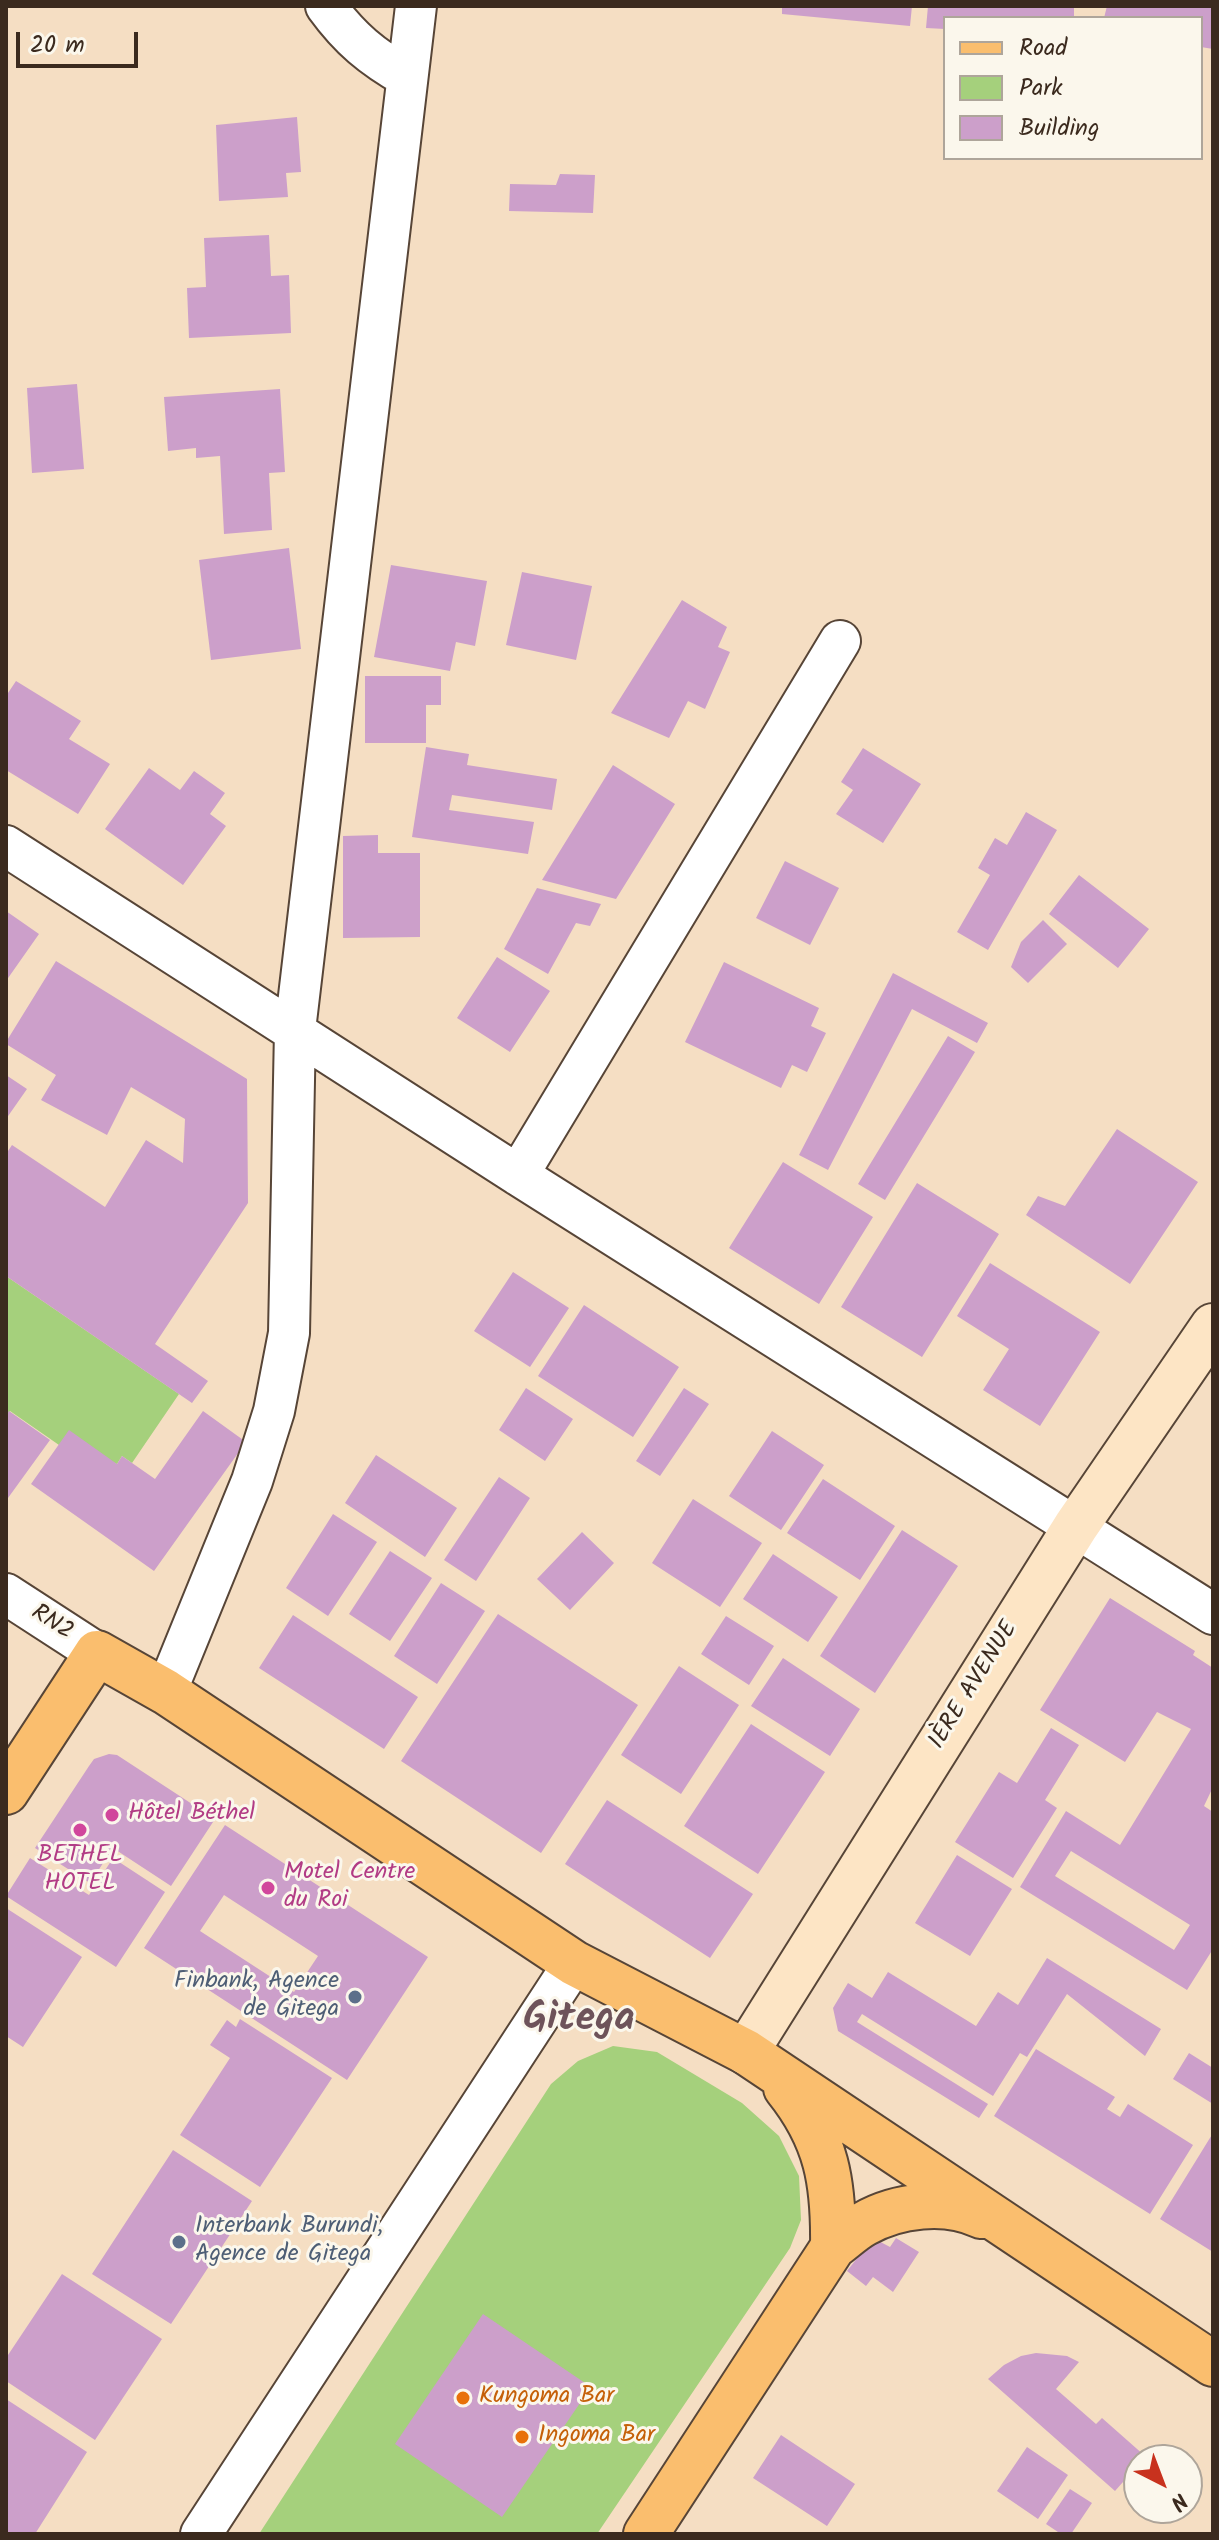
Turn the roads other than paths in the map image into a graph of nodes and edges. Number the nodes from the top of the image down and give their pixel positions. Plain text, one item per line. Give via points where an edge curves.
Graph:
1 (326, 6) edge
2 (416, 6) edge
3 (407, 77) junction
4 (840, 641) dead end
5 (6, 846) edge
6 (295, 1030) junction
7 (518, 1175) junction
8 (1213, 1326) edge
9 (1076, 1526) junction
10 (6, 1594) edge
11 (1213, 1614) edge
12 (97, 1653) junction
13 (166, 1692) junction
14 (6, 1792) edge
15 (574, 1963) junction
16 (758, 2060) junction
17 (1008, 2229) junction
18 (833, 2247) junction
19 (1213, 2364) edge
20 (201, 2534) edge
21 (646, 2534) edge

1 - 3 street via 373,57
2 - 3 street
3 - 6 street
4 - 7 street
5 - 6 street
6 - 7 street
6 - 13 street via 289,1333 252,1481
7 - 9 street
8 - 9 main road, 1ÈRE AVENUE
9 - 11 street
9 - 16 main road, 1ÈRE AVENUE
10 - 12 street, RN2
12 - 13 main road
12 - 14 main road
13 - 15 main road
15 - 16 main road
15 - 20 street
16 - 17 main road
16 - 18 main road via 803,2109 821,2143 830,2176
17 - 18 main road via 970,2211 935,2206 899,2209 864,2224
17 - 19 main road
18 - 21 main road

